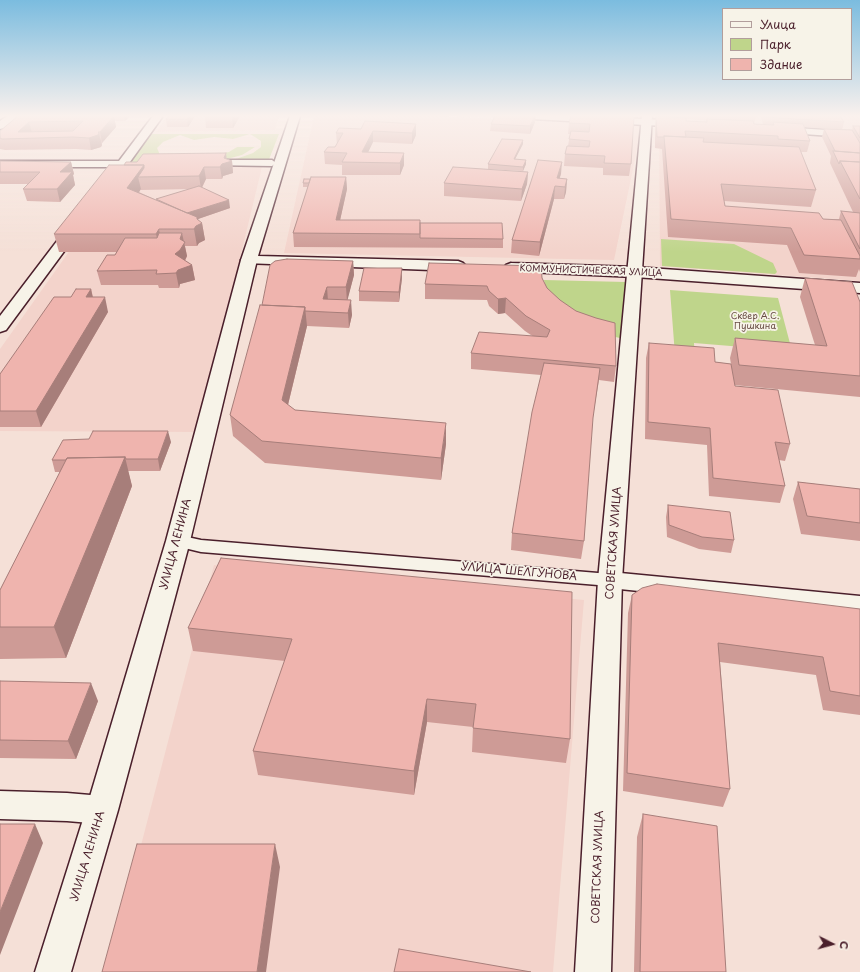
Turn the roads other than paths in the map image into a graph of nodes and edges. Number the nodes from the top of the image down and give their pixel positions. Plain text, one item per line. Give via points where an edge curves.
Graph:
1 (129, 161) edge
2 (281, 161) edge
3 (644, 161) edge
4 (201, 163) edge
5 (272, 163) dead end
6 (0, 164) edge
7 (127, 164) junction
8 (99, 195) edge
9 (85, 214) edge
10 (249, 260) junction
11 (470, 267) edge
12 (493, 268) edge
13 (636, 272) junction
14 (860, 288) edge
15 (0, 327) edge
16 (178, 541) junction
17 (610, 580) junction
18 (860, 605) edge
19 (0, 805) edge
20 (102, 810) junction
21 (53, 972) edge
22 (593, 972) edge

1 - 7 street
2 - 10 street, УЛИЦА ЛЕНИНА
3 - 13 street, СОВЕТСКАЯ УЛИЦА
4 - 5 street
6 - 7 street
7 - 8 street
9 - 15 street
10 - 11 street
10 - 16 street, УЛИЦА ЛЕНИНА
12 - 13 street, КОММУНИСТИЧЕСКАЯ УЛИЦА
13 - 14 street, КОММУНИСТИЧЕСКАЯ УЛИЦА
13 - 17 street, СОВЕТСКАЯ УЛИЦА
16 - 17 street, УЛИЦА ШЕЛГУНОВА via 201,546
16 - 20 street, УЛИЦА ЛЕНИНА
17 - 18 street, УЛИЦА ШЕЛГУНОВА
17 - 22 street, СОВЕТСКАЯ УЛИЦА
19 - 20 street
20 - 21 street, УЛИЦА ЛЕНИНА

